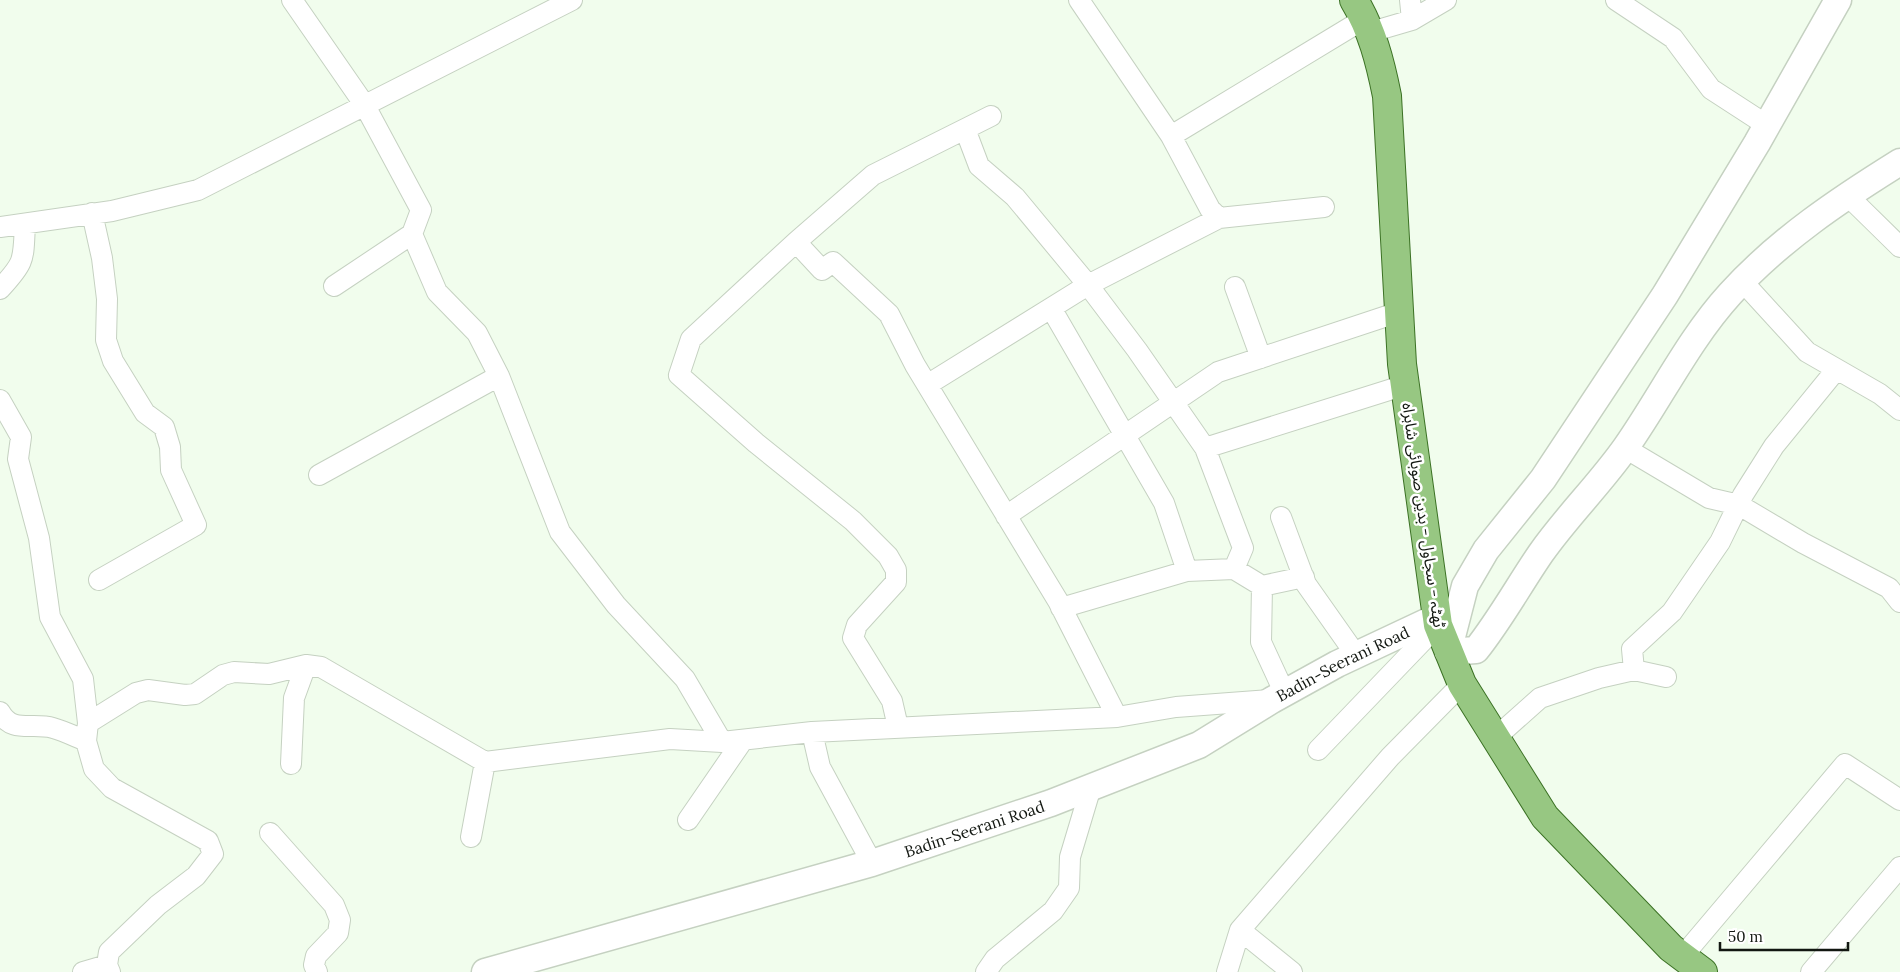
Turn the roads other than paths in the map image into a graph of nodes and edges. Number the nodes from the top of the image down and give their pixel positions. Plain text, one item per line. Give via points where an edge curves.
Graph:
1 (292, 0) edge
2 (572, 0) edge
3 (1079, 0) edge
4 (1410, 0) edge
5 (1446, 0) edge
6 (1616, 0) edge
7 (1838, 0) edge
8 (1363, 17) edge
9 (1412, 20) junction
10 (364, 104) junction
11 (991, 116) dead end
12 (1768, 126) junction
13 (964, 129) junction
14 (1171, 136) junction
15 (1900, 162) edge
16 (1847, 195) junction
17 (1324, 207) dead end
18 (92, 213) junction
19 (1219, 218) junction
20 (25, 224) junction
21 (0, 226) edge
22 (412, 234) junction
23 (796, 242) junction
24 (1900, 247) edge
25 (1743, 282) junction
26 (1088, 285) junction
27 (334, 286) dead end
28 (1235, 287) dead end
29 (0, 289) edge
30 (1051, 308) junction
31 (1399, 312) junction
32 (1261, 358) junction
33 (1836, 370) junction
34 (499, 376) junction
35 (927, 385) junction
36 (1405, 385) junction
37 (0, 400) edge
38 (1174, 402) junction
39 (1900, 410) edge
40 (1124, 436) junction
41 (1206, 448) junction
42 (1625, 448) junction
43 (319, 475) dead end
44 (1738, 504) junction
45 (1006, 516) junction
46 (1281, 517) dead end
47 (1234, 569) junction
48 (1187, 571) junction
49 (1304, 577) junction
50 (99, 580) dead end
51 (1262, 586) junction
52 (1900, 602) edge
53 (1061, 608) junction
54 (1437, 621) junction
55 (1448, 652) junction
56 (1356, 655) junction
57 (306, 666) junction
58 (1634, 670) junction
59 (1666, 677) dead end
60 (1462, 684) junction
61 (1278, 697) junction
62 (0, 712) edge
63 (1117, 717) junction
64 (898, 727) junction
65 (87, 732) junction
66 (812, 732) junction
67 (1494, 739) junction
68 (742, 740) junction
69 (722, 742) junction
70 (1318, 750) dead end
71 (485, 762) junction
72 (291, 764) dead end
73 (1091, 787) junction
74 (1900, 800) edge
75 (688, 820) dead end
76 (270, 833) dead end
77 (471, 837) dead end
78 (872, 863) junction
79 (1900, 867) edge
80 (1240, 930) junction
81 (1693, 967) edge
82 (108, 969) edge
83 (83, 972) edge
84 (317, 972) edge
85 (484, 972) edge
86 (986, 972) edge
87 (1227, 972) edge
88 (1292, 972) edge
89 (1811, 972) edge

1 - 10 street
2 - 10 street
3 - 14 street
4 - 9 street
5 - 9 street
6 - 12 street via 1673,38 1712,88
7 - 12 street
8 - 9 street
8 - 14 street
8 - 31 main road, ٹھٹہ - سجاول - بدین صوبائی شاہراہ via 1379,58 1387,96
10 - 18 street via 198,190
10 - 22 street via 421,210
11 - 13 street
12 - 55 street via 1665,295 1589,410 1543,479 1486,550 1466,586
13 - 23 street via 873,175
13 - 26 street via 979,166 1014,197
14 - 19 street via 1210,209
15 - 16 street
16 - 24 street
16 - 25 street via 1772,253
17 - 19 street
18 - 20 street
18 - 50 street via 107,299 106,340 113,361 145,413 164,426 172,470 196,525
19 - 26 street
20 - 21 street
20 - 29 street via 23,260
22 - 27 street
22 - 34 street via 437,292 477,333
23 - 35 street via 822,270 833,262 889,314
23 - 64 street via 690,339 679,375 852,521 888,556 896,570 896,582 857,626 853,638 892,702
25 - 33 street via 1807,352
25 - 42 street via 1702,330
26 - 30 street
26 - 38 street
28 - 32 street
30 - 35 street
30 - 40 street
31 - 32 street
31 - 36 main road, ٹھٹہ - سجاول - بدین صوبائی شاہراہ
32 - 38 street via 1218,372
33 - 39 street via 1880,394
33 - 44 street via 1774,446
34 - 43 street
34 - 69 street via 560,532 616,605 684,679
35 - 45 street
36 - 41 street
36 - 54 main road, ٹھٹہ - سجاول - بدین صوبائی شاہراہ
37 - 65 street via 22,437 18,459 39,538 50,617 84,679
38 - 40 street
38 - 41 street
40 - 45 street
40 - 48 street via 1164,503
41 - 47 street via 1243,548
42 - 44 street via 1709,498
42 - 55 street via 1542,552 1476,650
44 - 52 street via 1889,588
44 - 58 street via 1720,542 1672,612 1632,649
45 - 53 street
46 - 49 street
47 - 48 street
47 - 51 street
48 - 53 street
49 - 51 street
49 - 56 street
51 - 61 street via 1261,642
53 - 63 street
54 - 55 main road, ٹھٹہ - سجاول - بدین صوبائی شاہراہ
54 - 56 street, Badin-Seerani Road
54 - 70 street
55 - 60 main road, ٹھٹہ - سجاول - بدین صوبائی شاہراہ
56 - 61 street, Badin-Seerani Road
57 - 65 street via 269,674 234,672 223,675 194,694 148,690
57 - 71 street via 321,668
57 - 72 street via 294,698
58 - 59 street
58 - 67 street via 1540,698
60 - 67 main road, ٹھٹہ - سجاول - بدین صوبائی شاہراہ
60 - 80 street via 1390,757
61 - 63 street via 1176,707
61 - 73 street, Badin-Seerani Road via 1199,744
62 - 65 street via 5,722 13,725
63 - 64 street
64 - 66 street
65 - 82 street via 94,769 112,788 208,841 213,854 196,876 158,905 108,952
66 - 68 street
66 - 78 street via 820,767
67 - 81 main road, ٹھٹہ - سجاول - بدین صوبائی شاہراہ via 1545,817
68 - 69 street
68 - 75 street
69 - 71 street via 670,739
71 - 77 street
73 - 78 street, Badin-Seerani Road
73 - 86 street via 1070,857 1068,888 1053,911 995,958
74 - 81 street via 1845,764
76 - 84 street via 334,905 340,920 338,933 316,956 314,965
78 - 85 street, Badin-Seerani Road
79 - 89 street
80 - 87 street
80 - 88 street
82 - 83 street

